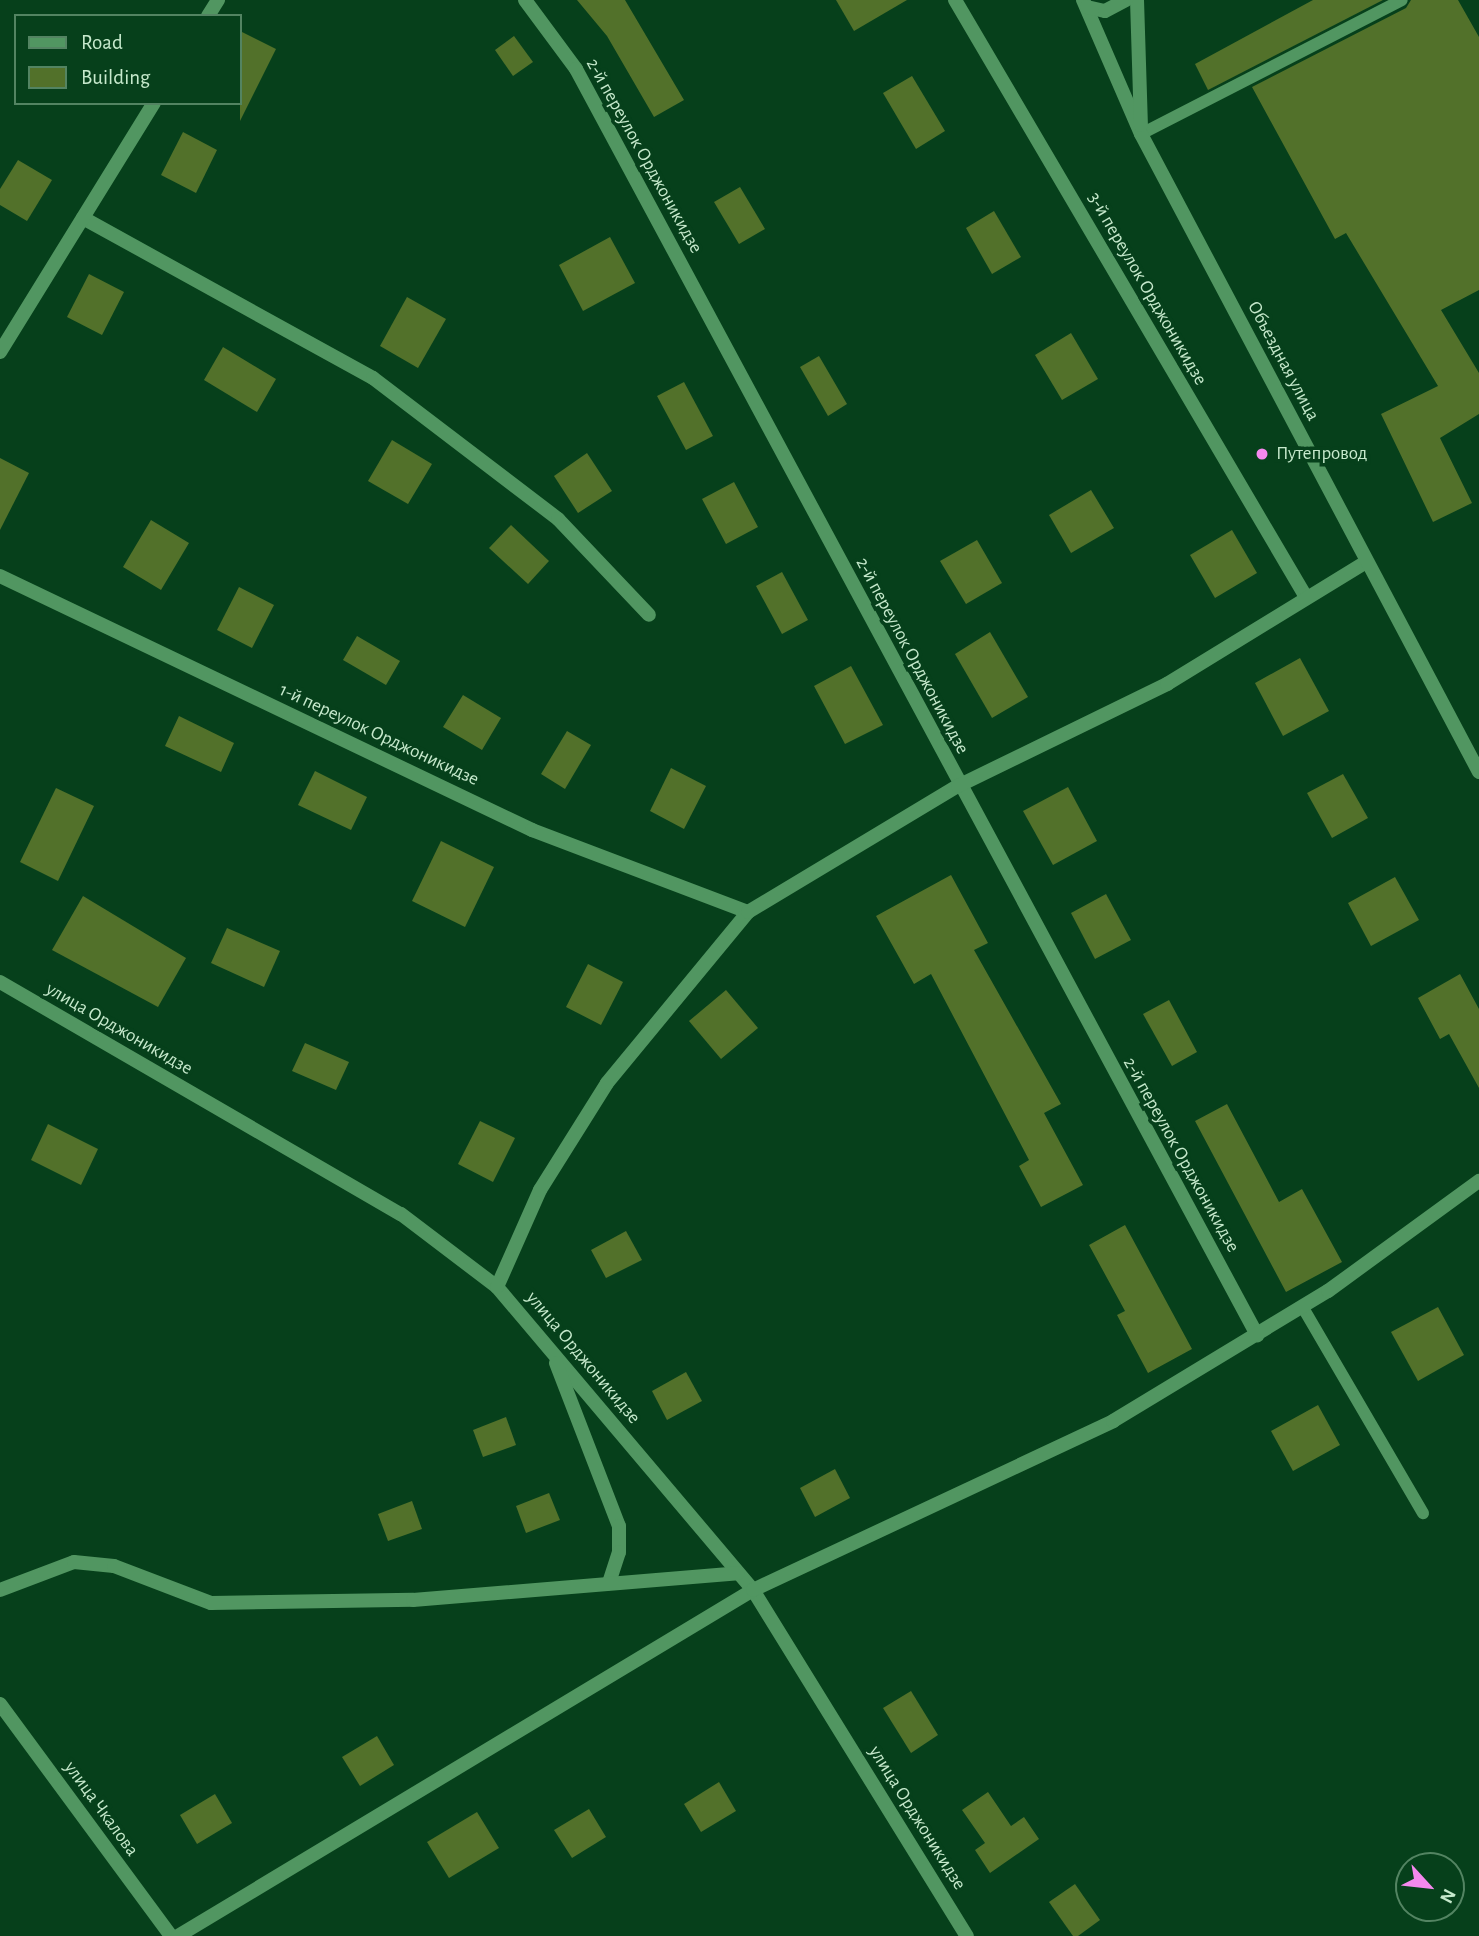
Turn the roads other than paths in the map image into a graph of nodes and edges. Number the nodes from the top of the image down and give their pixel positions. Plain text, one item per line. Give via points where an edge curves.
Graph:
1 (526, 0) edge
2 (955, 0) edge
3 (1126, 0) edge
4 (1138, 0) edge
5 (1402, 0) edge
6 (1085, 4) edge
7 (153, 105) edge
8 (1141, 134) junction
9 (83, 218) junction
10 (0, 352) edge
11 (1366, 562) junction
12 (0, 576) edge
13 (1306, 597) junction
14 (649, 615) dead end
15 (1479, 772) edge
16 (958, 786) junction
17 (748, 912) junction
18 (0, 982) edge
19 (1479, 1181) edge
20 (497, 1287) junction
21 (1302, 1306) junction
22 (1257, 1335) junction
23 (552, 1352) junction
24 (1423, 1513) dead end
25 (738, 1573) junction
26 (609, 1583) junction
27 (0, 1590) edge
28 (754, 1590) junction
29 (0, 1704) edge
30 (171, 1936) edge
31 (178, 1936) edge
32 (967, 1936) edge

1 - 16 street, 2-й переулок Орджоникидзе via 576,69
2 - 13 street, 3-й переулок Орджоникидзе
3 - 6 street via 1105,11
4 - 8 street
5 - 8 lane
6 - 8 street, Объездная улица
7 - 9 street
8 - 11 street, Объездная улица
9 - 10 street
9 - 14 street via 373,378 558,519
11 - 13 street
11 - 15 street, Объездная улица
12 - 17 street, 1-й переулок Орджоникидзе via 532,830
13 - 16 street via 1167,684
16 - 17 street
16 - 22 street, 2-й переулок Орджоникидзе
17 - 20 street via 607,1083 540,1190
18 - 20 street, улица Орджоникидзе via 401,1214
19 - 21 street
20 - 23 street, улица Орджоникидзе
21 - 22 street
21 - 24 lane
22 - 28 street via 1113,1421
23 - 25 street, улица Орджоникидзе
23 - 26 street via 619,1526 619,1552
25 - 26 street
25 - 28 street, улица Орджоникидзе
26 - 27 street via 412,1600 211,1603 114,1566 74,1562
28 - 31 street
28 - 32 street, улица Орджоникидзе
29 - 30 street, улица Чкалова

